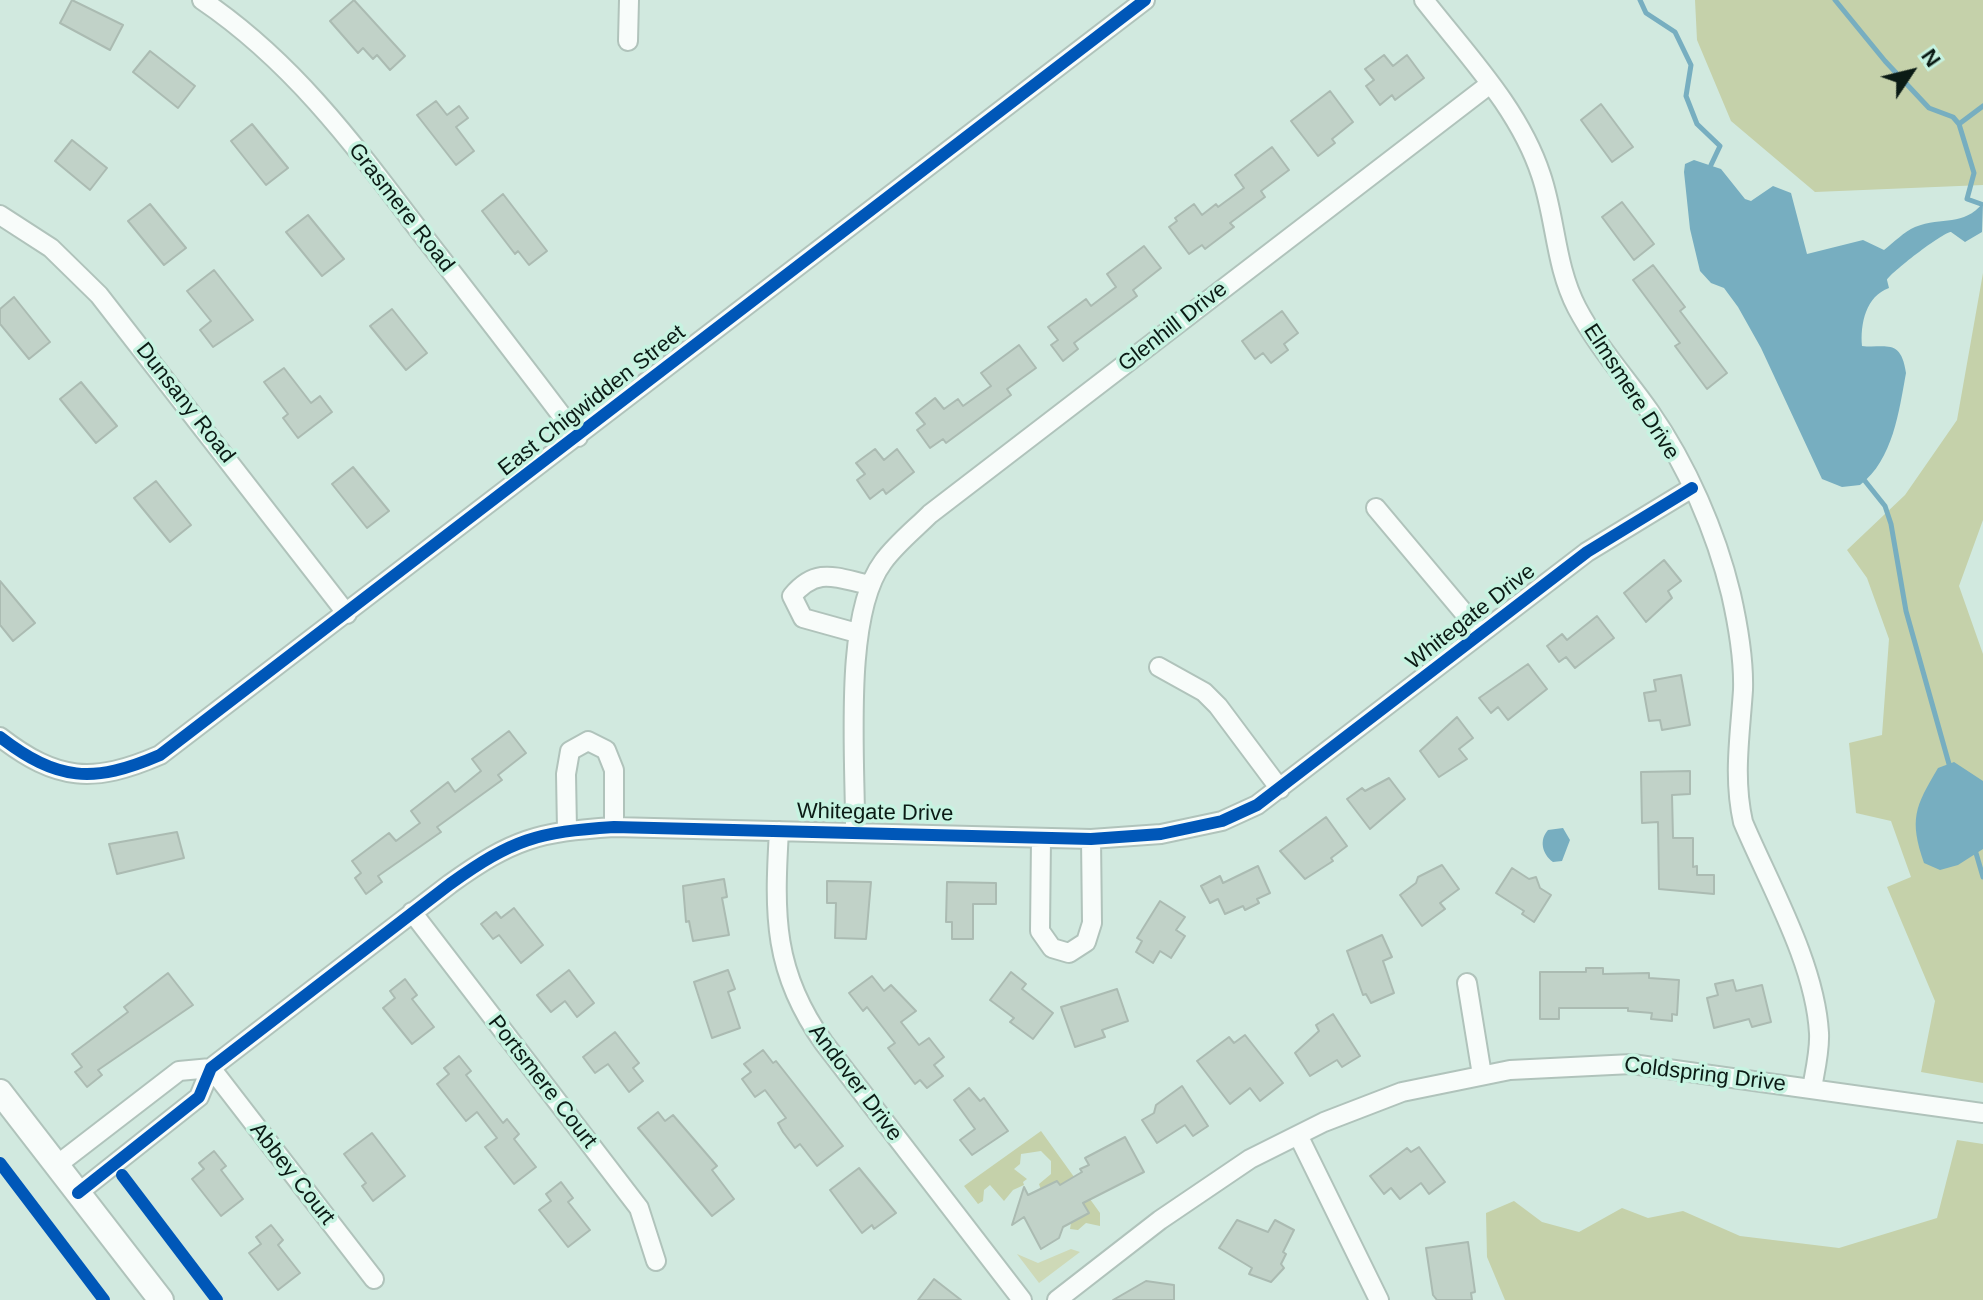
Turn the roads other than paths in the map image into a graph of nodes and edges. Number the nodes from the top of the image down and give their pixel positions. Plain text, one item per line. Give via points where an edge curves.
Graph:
1 (202, 0) edge
2 (629, 0) edge
3 (1145, 0) edge
4 (1424, 0) edge
5 (628, 41) dead end
6 (1490, 84) junction
7 (0, 215) edge
8 (578, 437) junction
9 (1692, 488) junction
10 (1376, 508) dead end
11 (870, 585) junction
12 (347, 614) junction
13 (857, 633) junction
14 (1481, 633) junction
15 (1159, 667) dead end
16 (0, 737) edge
17 (1280, 789) junction
18 (614, 827) junction
19 (567, 830) junction
20 (779, 831) junction
21 (855, 833) junction
22 (1041, 839) junction
23 (1091, 839) junction
24 (412, 912) junction
25 (1467, 983) dead end
26 (211, 1068) junction
27 (1482, 1075) junction
28 (1812, 1088) junction
29 (0, 1092) edge
30 (1983, 1113) edge
31 (1298, 1135) junction
32 (57, 1165) junction
33 (78, 1193) junction
34 (656, 1261) dead end
35 (374, 1279) dead end
36 (161, 1300) edge
37 (1022, 1300) edge
38 (1057, 1300) edge
39 (1379, 1300) edge

1 - 8 street, Grasmere Road via 243,28 296,78
2 - 5 street
3 - 8 street, East Chigwidden Street
4 - 6 street, Elmsmere Drive
6 - 9 street, Elmsmere Drive via 1528,140 1541,174 1557,257 1578,310 1653,416
6 - 11 street, Glenhill Drive via 930,514 882,563
7 - 12 street, Dunsany Road via 51,248 99,295
8 - 12 street, East Chigwidden Street
9 - 14 street, Whitegate Drive via 1587,552
9 - 28 street, Elmsmere Drive via 1721,559 1737,619 1743,689 1735,778 1743,822 1815,1004 1819,1036
10 - 14 street
11 - 13 street, Glenhill Drive
11 - 13 street via 824,576 805,580 792,596 803,618
12 - 16 street, East Chigwidden Street via 160,755 112,772 66,773 40,766
13 - 21 street, Glenhill Drive
14 - 17 street, Whitegate Drive
15 - 17 street via 1211,699
17 - 23 street, Whitegate Drive via 1222,821 1161,834
18 - 19 street, Whitegate Drive
18 - 19 street via 614,770 606,750 588,741 570,751
18 - 20 street, Whitegate Drive
19 - 24 street, Whitegate Drive via 488,857
20 - 21 street, Whitegate Drive
20 - 37 street, Andover Drive via 778,945 797,1002
21 - 22 street, Whitegate Drive
22 - 23 street, Whitegate Drive
22 - 23 street via 1040,931 1052,948 1069,953 1086,942 1092,923
24 - 26 street, Whitegate Drive
24 - 34 street, Portsmere Court via 639,1208
25 - 27 street
26 - 32 street, Whitegate Drive via 179,1071
26 - 33 street, Whitegate Drive via 199,1097
26 - 35 street, Abbey Court
27 - 28 street, Coldspring Drive via 1632,1064
27 - 31 street, Coldspring Drive via 1402,1092
28 - 30 street, Coldspring Drive
29 - 32 main road
31 - 38 street, Coldspring Drive via 1250,1159 1160,1220
31 - 39 street
32 - 33 main road
33 - 36 main road

